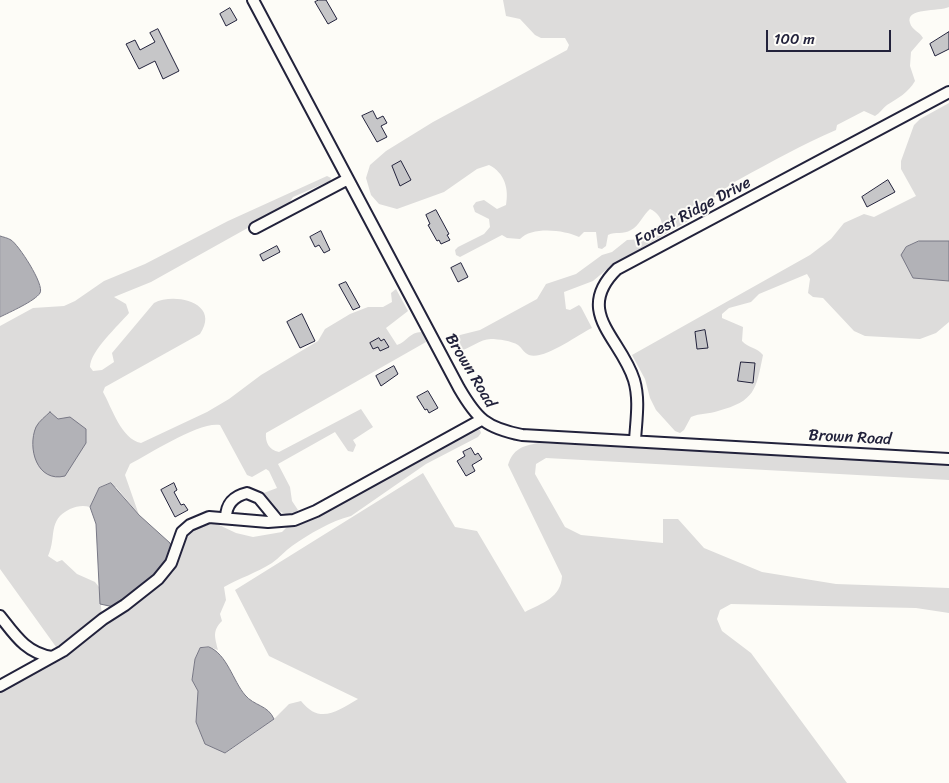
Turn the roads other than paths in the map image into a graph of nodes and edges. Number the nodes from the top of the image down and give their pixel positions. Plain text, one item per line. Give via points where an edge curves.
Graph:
1 (253, 0) edge
2 (949, 92) edge
3 (348, 179) junction
4 (255, 228) dead end
5 (481, 420) junction
6 (635, 441) junction
7 (949, 459) edge
8 (226, 518) junction
9 (278, 521) junction
10 (0, 616) edge
11 (52, 657) junction
12 (0, 674) edge
13 (11, 680) junction
14 (0, 686) edge

1 - 3 street, Brown Road
2 - 6 street, Forest Ridge Drive via 617,269 608,278 598,296 597,308 634,378 637,394
3 - 4 street
3 - 5 street, Brown Road via 459,388
5 - 6 street, Brown Road via 492,427 522,435
5 - 9 street via 316,511 294,520
6 - 7 street, Brown Road
8 - 9 street
8 - 9 street via 226,510 232,500 247,493 259,498
8 - 11 street via 209,517 190,525 182,532 171,563 158,579
10 - 11 street via 29,649
11 - 13 street
12 - 13 street
13 - 14 street

